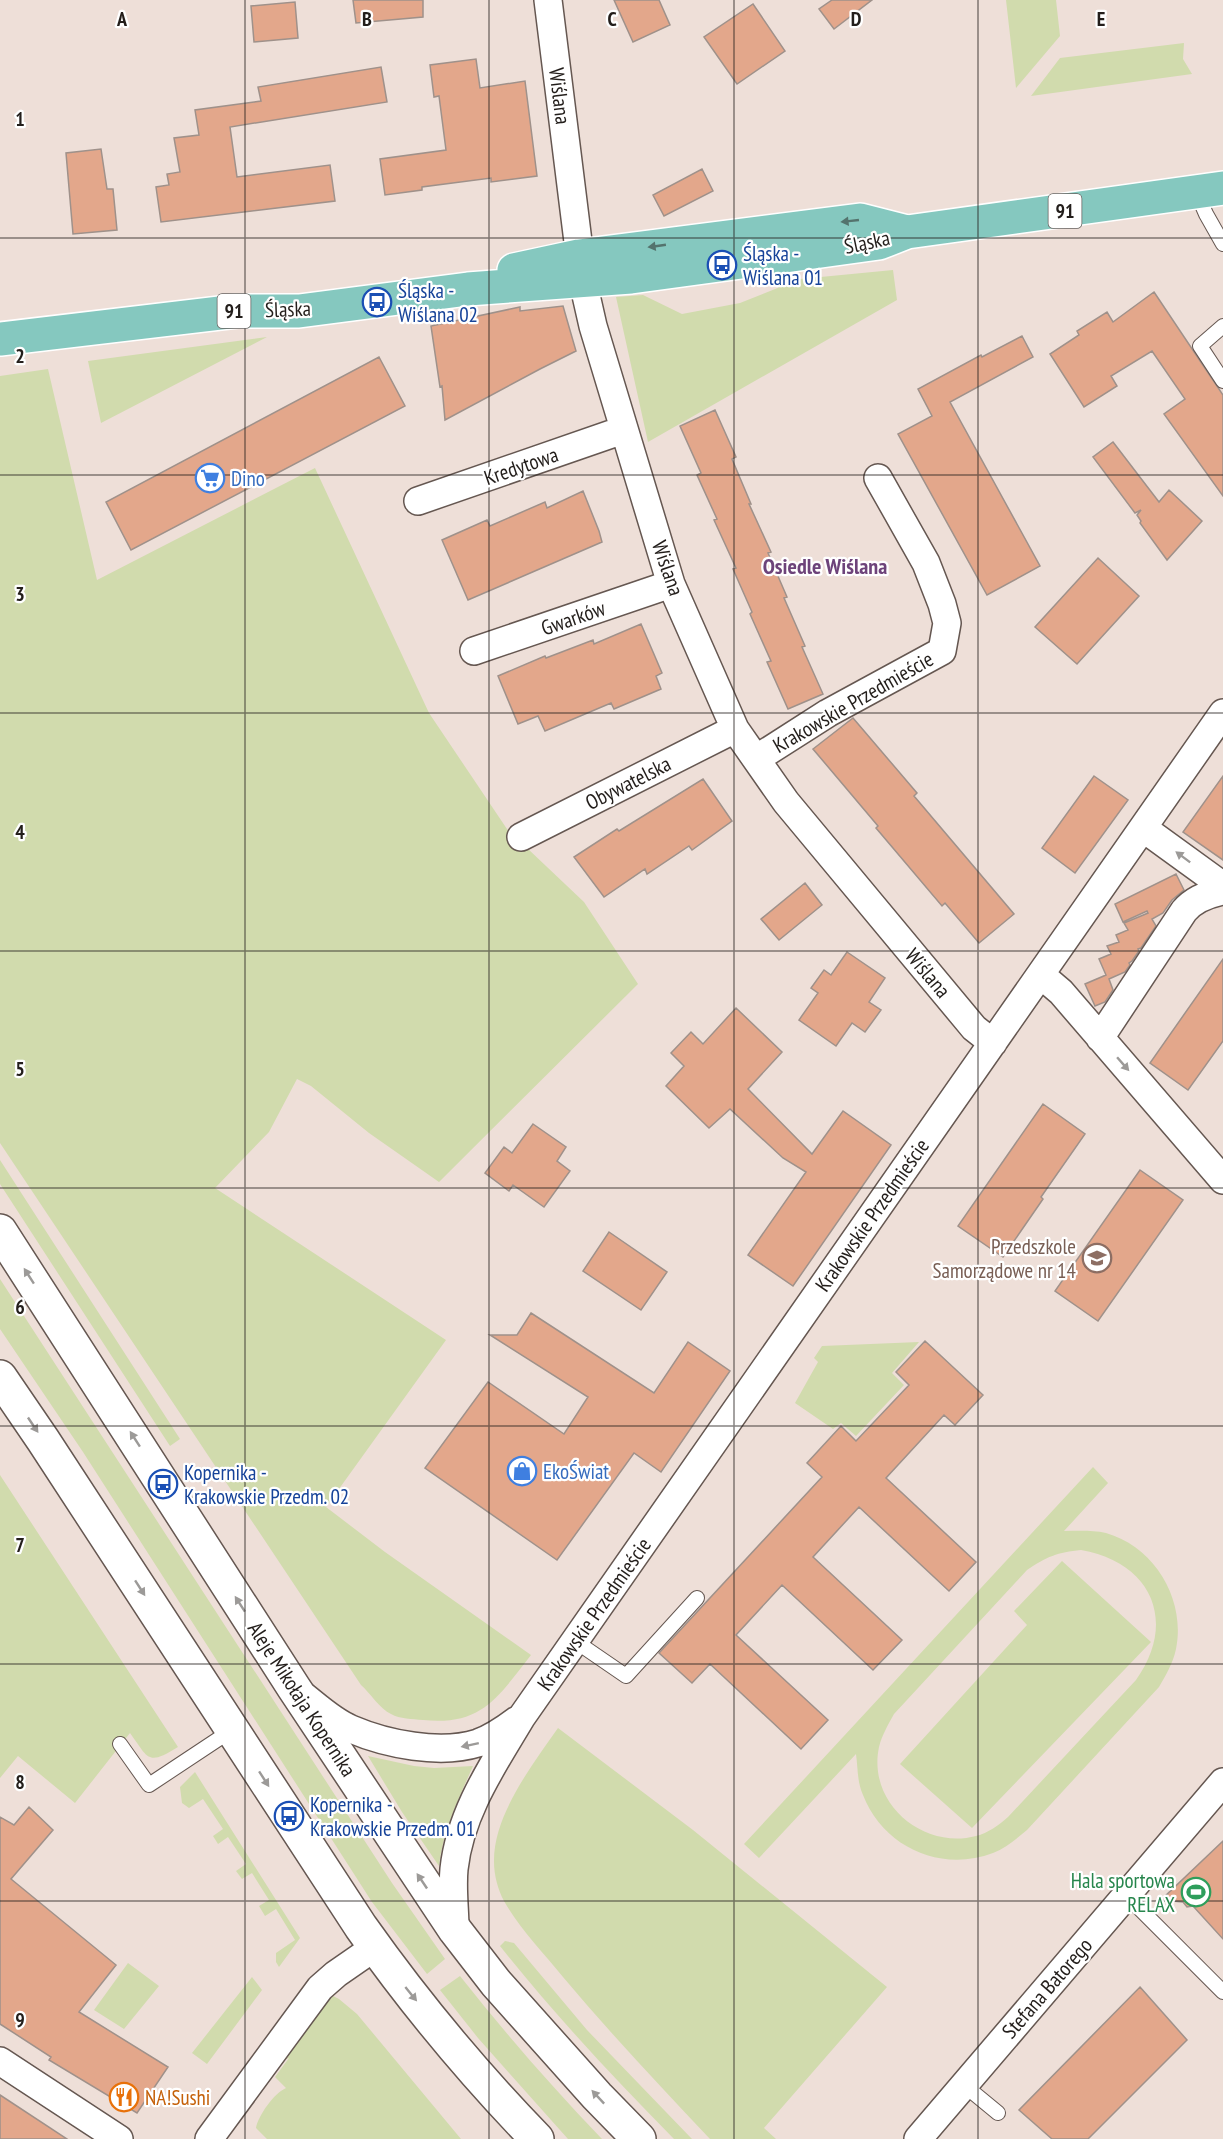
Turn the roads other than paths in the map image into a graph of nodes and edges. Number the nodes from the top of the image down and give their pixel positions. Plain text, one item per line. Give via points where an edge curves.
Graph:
1 (548, 0) edge
2 (1210, 190) edge
3 (1223, 244) edge
4 (581, 269) junction
5 (1223, 326) edge
6 (0, 339) edge
7 (1223, 381) edge
8 (623, 430) junction
9 (878, 478) dead end
10 (418, 501) dead end
11 (672, 584) junction
12 (474, 651) dead end
13 (1223, 713) edge
14 (735, 729) junction
15 (756, 759) junction
16 (1143, 828) junction
17 (521, 837) dead end
18 (1223, 888) edge
19 (1041, 975) junction
20 (1101, 1038) junction
21 (993, 1043) junction
22 (1223, 1180) edge
23 (0, 1231) edge
24 (0, 1377) edge
25 (697, 1598) dead end
26 (575, 1641) junction
27 (294, 1688) junction
28 (521, 1718) junction
29 (232, 1730) junction
30 (120, 1744) dead end
31 (1223, 1782) edge
32 (1126, 1895) junction
33 (455, 1930) junction
34 (375, 1947) junction
35 (1223, 1992) edge
36 (0, 2061) edge
37 (964, 2085) junction
38 (998, 2113) dead end
39 (119, 2139) edge
40 (209, 2139) edge
41 (537, 2139) edge
42 (639, 2139) edge
43 (918, 2139) edge

1 - 4 street, Wiślana
2 - 3 lane
2 - 4 main road, Śląska / 91 via 908,232 879,243 631,277
4 - 6 main road, Śląska / 91 via 468,289 310,309 237,311
4 - 8 street, Wiślana via 592,326
5 - 7 lane via 1200,346
8 - 10 street, Kredytowa
8 - 11 street, Wiślana
9 - 15 street, Krakowskie Przedmieście via 926,563 942,604 947,623 942,651 828,713
11 - 12 street, Gwarków
11 - 14 street, Wiślana
13 - 16 street, Krakowskie Przedmieście
14 - 15 street, Wiślana
14 - 17 street, Obywatelska
15 - 21 street, Wiślana via 786,802 968,1021
18 -> 16 street
16 - 19 street, Krakowskie Przedmieście
18 - 20 street via 1191,903 1184,911
19 - 20 street
19 - 21 street, Krakowskie Przedmieście
20 -> 22 street
21 - 26 street, Krakowskie Przedmieście
27 -> 23 main road, Aleje Mikołaja Kopernika
24 -> 29 main road
25 - 26 lane via 626,1676
26 - 28 street, Krakowskie Przedmieście
28 -> 27 street, Krakowskie Przedmieście via 465,1747 388,1742 350,1729
33 -> 27 main road, Aleje Mikołaja Kopernika
28 - 33 street, Krakowskie Przedmieście via 475,1797 461,1839 454,1870
29 - 30 lane via 149,1785
29 -> 34 main road
31 - 32 street, Stefana Batorego
32 - 35 lane
32 - 37 street, Stefana Batorego
42 -> 33 main road, Aleje Mikołaja Kopernika via 496,1983
34 - 40 street via 324,1984
34 -> 41 main road via 502,2103
36 - 39 street
37 - 38 lane
37 - 43 street, Stefana Batorego

